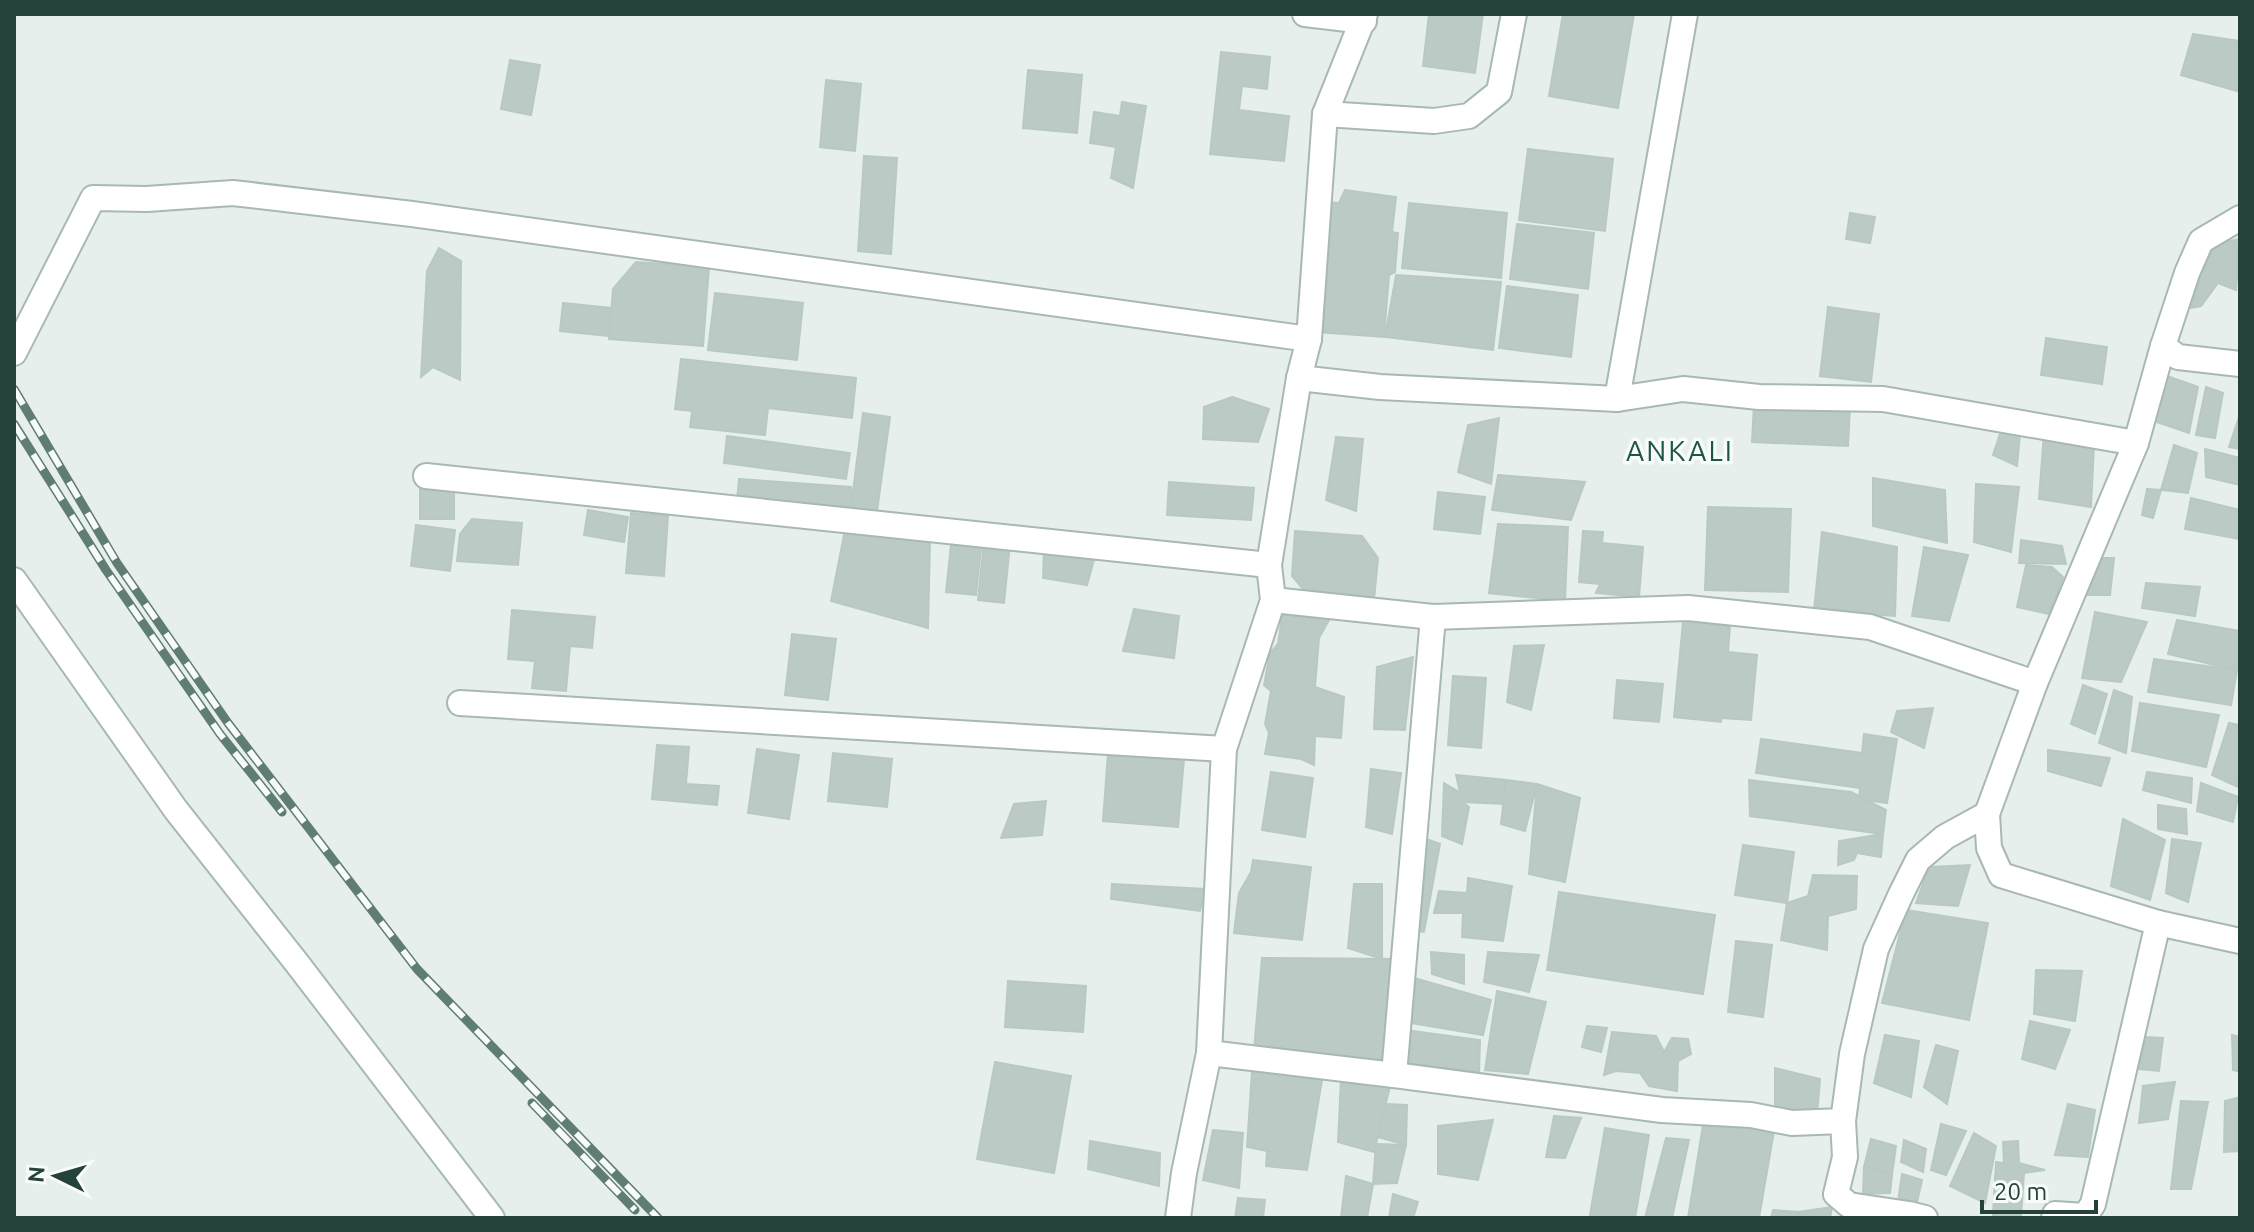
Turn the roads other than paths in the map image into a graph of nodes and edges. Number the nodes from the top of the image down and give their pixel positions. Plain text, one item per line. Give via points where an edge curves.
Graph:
1 (1305, 14) edge
2 (1514, 14) edge
3 (1685, 14) edge
4 (1364, 17) edge
5 (1325, 114) junction
6 (2240, 218) edge
7 (1309, 339) junction
8 (2163, 346) junction
9 (14, 353) edge
10 (2240, 364) edge
11 (1299, 378) junction
12 (1617, 399) junction
13 (2136, 443) junction
14 (426, 476) dead end
15 (1269, 565) junction
16 (14, 580) edge
17 (1273, 600) junction
18 (1433, 617) junction
19 (2035, 683) junction
20 (460, 703) dead end
21 (1224, 749) junction
22 (1987, 814) junction
23 (2158, 923) junction
24 (2240, 941) edge
25 (1209, 1053) junction
26 (1394, 1075) junction
27 (1843, 1121) junction
28 (492, 1218) edge
29 (1178, 1218) edge
30 (1925, 1218) edge
31 (2054, 1218) edge

1 - 4 street
2 - 5 street via 1499,92 1469,116 1434,121
3 - 12 street
4 - 5 street
5 - 7 street
6 - 8 street via 2201,241
7 - 9 street via 233,193 93,198
7 - 11 street
8 - 10 street via 2178,357
8 - 13 street
11 - 12 street
11 - 15 street
12 - 13 street via 1683,389 1759,397 1883,399
13 - 19 street
14 - 15 street
15 - 17 street
16 - 28 street via 176,810
17 - 18 street
17 - 21 street
18 - 19 street via 1688,608 1870,627
18 - 26 street
19 - 22 street
20 - 21 street
21 - 25 street
22 - 23 street via 1989,848 2001,875
22 - 27 street via 1945,837 1918,860 1901,894 1876,949
23 - 24 street
23 - 31 street via 2093,1204 2085,1216
25 - 26 street
25 - 29 street
26 - 27 street via 1662,1110 1792,1123
27 - 30 street via 1845,1157 1836,1194 1849,1205

